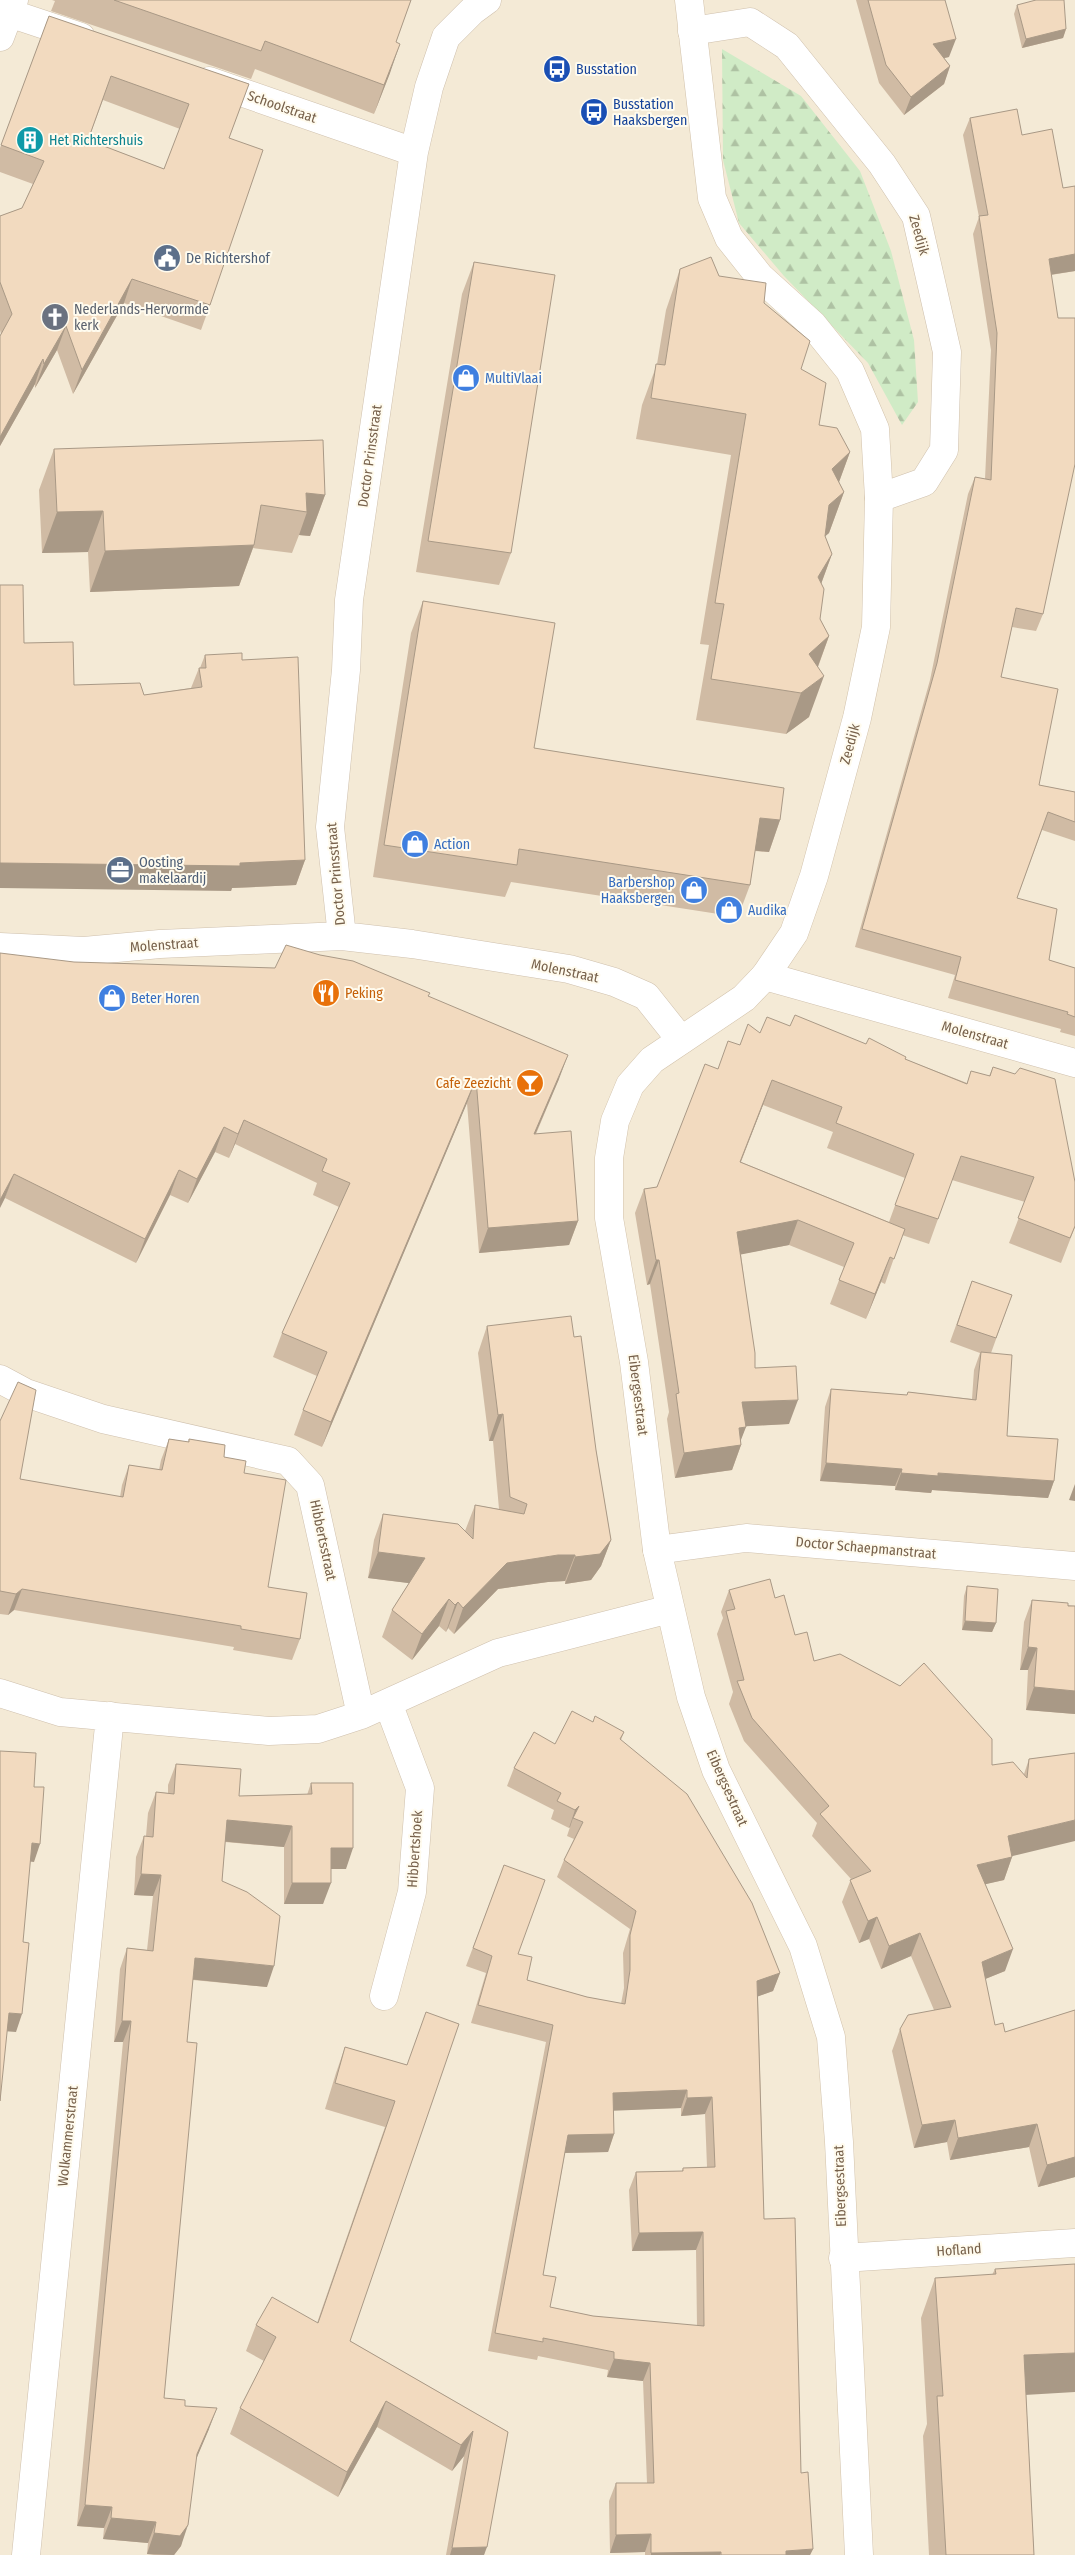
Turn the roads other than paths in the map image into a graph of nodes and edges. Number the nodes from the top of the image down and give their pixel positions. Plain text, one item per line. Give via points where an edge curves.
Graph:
1 (487, 0) edge
2 (688, 0) edge
3 (8, 16) edge
4 (692, 31) junction
5 (103, 45) edge
6 (188, 74) edge
7 (414, 152) junction
8 (879, 498) junction
9 (342, 936) junction
10 (0, 947) edge
11 (765, 976) junction
12 (681, 1040) junction
13 (1075, 1063) edge
14 (0, 1379) edge
15 (656, 1550) junction
16 (1075, 1566) edge
17 (670, 1608) junction
18 (0, 1693) edge
19 (388, 1703) junction
20 (361, 1715) junction
21 (110, 1716) junction
22 (384, 1996) dead end
23 (1075, 2242) edge
24 (843, 2258) junction
25 (26, 2555) edge
26 (858, 2555) edge

1 - 7 street, Doctor Prinsstraat via 446,37 429,87
2 - 4 street, Zeedijk
3 - 5 street
4 - 8 street, Zeedijk via 712,198 729,238 760,277 813,325 850,371 875,429
4 - 8 street, Zeedijk via 750,22 787,46 882,164 916,216 947,352 944,450 924,482
6 - 7 street, Schoolstraat
7 - 9 street, Doctor Prinsstraat via 349,600 346,670 330,826
8 - 11 street, Zeedijk via 876,626 858,718 814,876 794,934
9 - 10 street, Molenstraat via 84,950
9 - 12 street, Molenstraat via 569,970 614,982 646,996
11 - 12 street via 744,998
11 - 13 street, Molenstraat
12 - 15 street, Eibergsestraat via 652,1060 630,1085 615,1121 609,1158 608,1218 634,1362
14 - 20 street, Hibbertsstraat via 26,1393 103,1419 288,1462 310,1485
15 - 16 street, Doctor Schaepmanstraat via 746,1538
15 - 17 street, Eibergsestraat
17 - 19 street via 498,1654
17 - 24 street, Eibergsestraat via 691,1697 716,1770 803,1946 831,2037
18 - 21 street via 60,1712
19 - 20 street
19 - 22 street, Hibbertshoek via 420,1788 412,1892
20 - 21 street via 318,1729 268,1731
21 - 25 street, Wolkammerstraat
23 - 24 street, Hofland
24 - 26 street, Eibergsestraat

